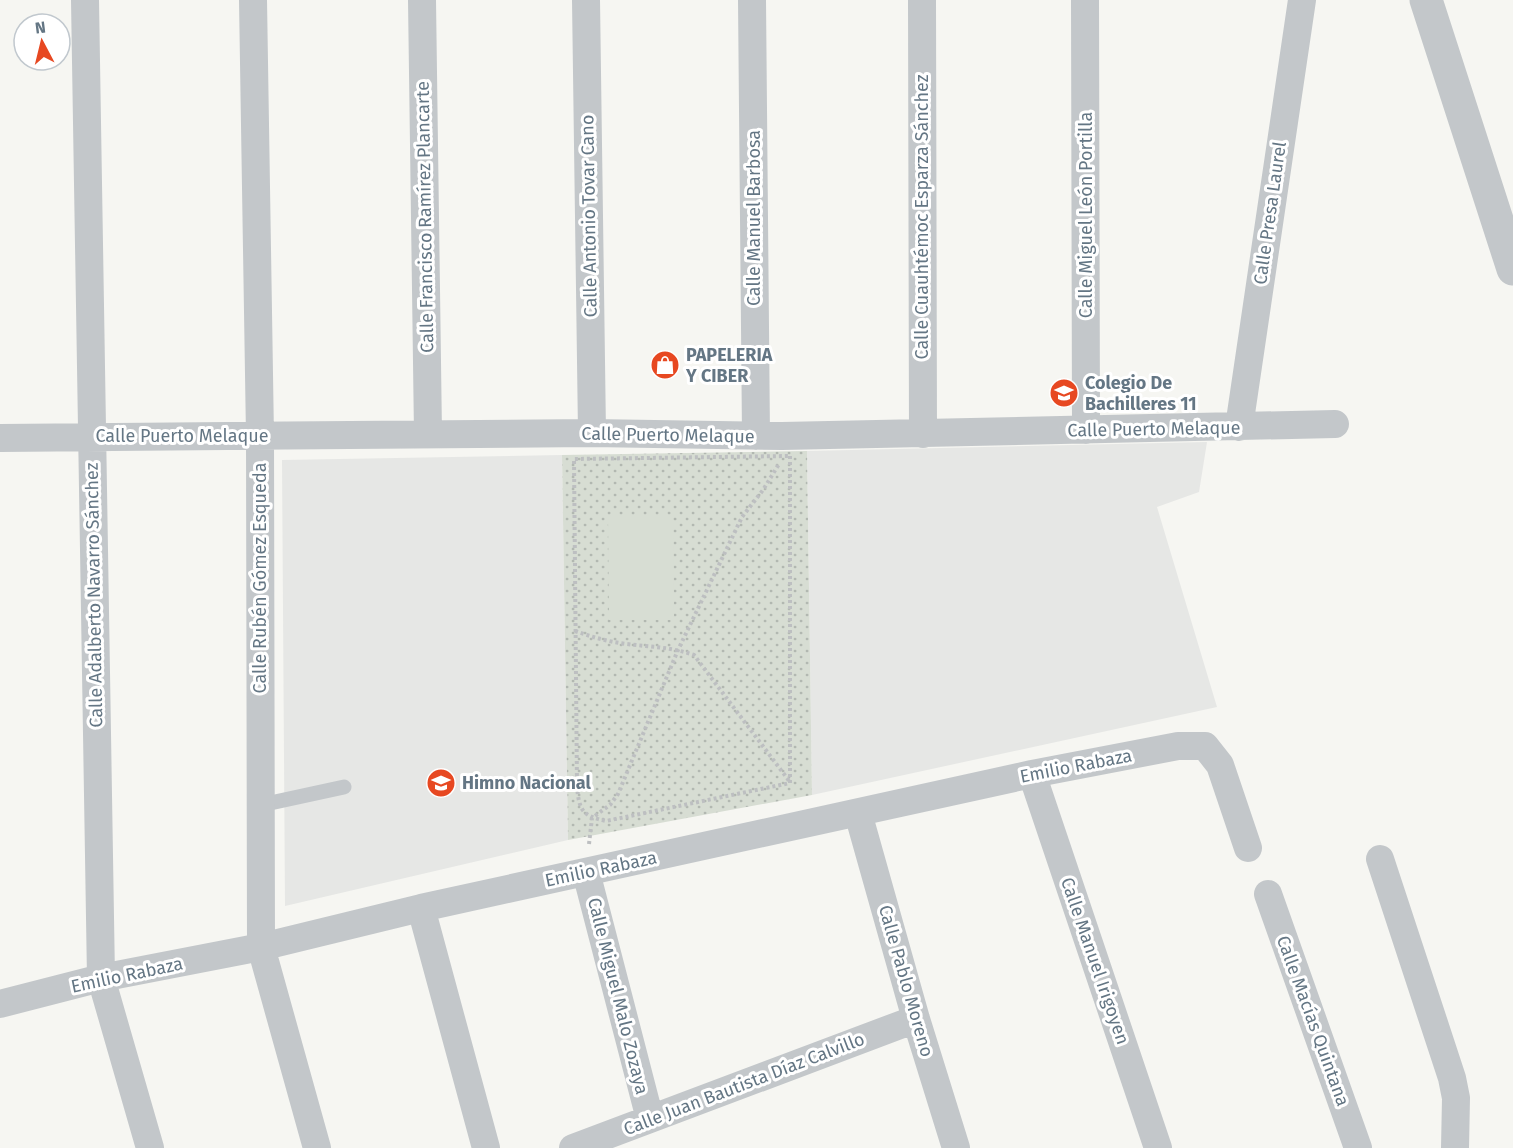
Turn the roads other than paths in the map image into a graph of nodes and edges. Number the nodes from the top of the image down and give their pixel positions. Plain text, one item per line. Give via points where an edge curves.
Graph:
1 (85, 0) edge
2 (253, 0) edge
3 (422, 0) edge
4 (586, 0) edge
5 (752, 0) edge
6 (921, 0) edge
7 (1085, 0) edge
8 (1302, 0) edge
9 (1426, 0) edge
10 (1513, 269) edge
11 (1335, 424) dead end
12 (1239, 427) junction
13 (1086, 430) junction
14 (592, 433) junction
15 (428, 434) junction
16 (923, 434) junction
17 (260, 436) junction
18 (91, 437) junction
19 (0, 438) edge
20 (773, 443) junction
21 (1032, 774) junction
22 (344, 787) dead end
23 (261, 806) junction
24 (858, 813) junction
25 (1248, 848) dead end
26 (1380, 859) dead end
27 (586, 872) junction
28 (1268, 894) dead end
29 (421, 909) junction
30 (261, 947) junction
31 (101, 978) junction
32 (0, 1004) edge
33 (916, 1019) junction
34 (650, 1119) junction
35 (150, 1148) edge
36 (317, 1148) edge
37 (486, 1148) edge
38 (573, 1148) edge
39 (956, 1148) edge
40 (1158, 1148) edge
41 (1358, 1148) edge
42 (1455, 1148) edge

1 - 18 street, Calle Adalberto Navarro Sánchez
2 - 17 street, Calle Rubén Gómez Esqueda
3 - 15 street, Calle Francisco Ramírez Plancarte
4 - 14 street, Calle Antonio Tovar Cano
5 - 20 street, Calle Manuel Barbosa
6 - 16 street, Calle Cuauhtémoc Esparza Sánchez
7 - 13 street, Calle Miguel León Portilla
8 - 12 street, Calle Presa Laurel
9 - 10 street
11 - 12 street, Calle Puerto Melaque
12 - 13 street, Calle Puerto Melaque
13 - 16 street, Calle Puerto Melaque
14 - 15 street, Calle Puerto Melaque
14 - 20 street, Calle Puerto Melaque
15 - 17 street, Calle Puerto Melaque
16 - 20 street, Calle Puerto Melaque
17 - 18 street, Calle Puerto Melaque
17 - 23 street, Calle Rubén Gómez Esqueda
18 - 19 street, Calle Puerto Melaque
18 - 31 street, Calle Adalberto Navarro Sánchez
21 - 24 street, Emilio Rabaza
21 - 25 street, Emilio Rabaza via 1178,746 1205,746 1220,765
21 - 40 street, Calle Manuel Irigoyen
22 - 23 lane
23 - 30 street, Calle Rubén Gómez Esqueda
24 - 27 street, Emilio Rabaza
24 - 33 street, Calle Pablo Moreno
26 - 42 street via 1452,1078 1456,1098
27 - 29 street, Emilio Rabaza
27 - 34 street, Calle Miguel Malo Zozaya
28 - 41 street, Calle Macías Quintana
29 - 30 street, Emilio Rabaza
29 - 37 street
30 - 31 street, Emilio Rabaza
30 - 36 street, Calle Rubén Gómez Esqueda
31 - 32 street, Emilio Rabaza
31 - 35 street, Calle Adalberto Navarro Sánchez
33 - 34 street, Calle Juan Bautista Díaz Calvillo
33 - 39 street, Calle Pablo Moreno
34 - 38 street, Calle Juan Bautista Díaz Calvillo

